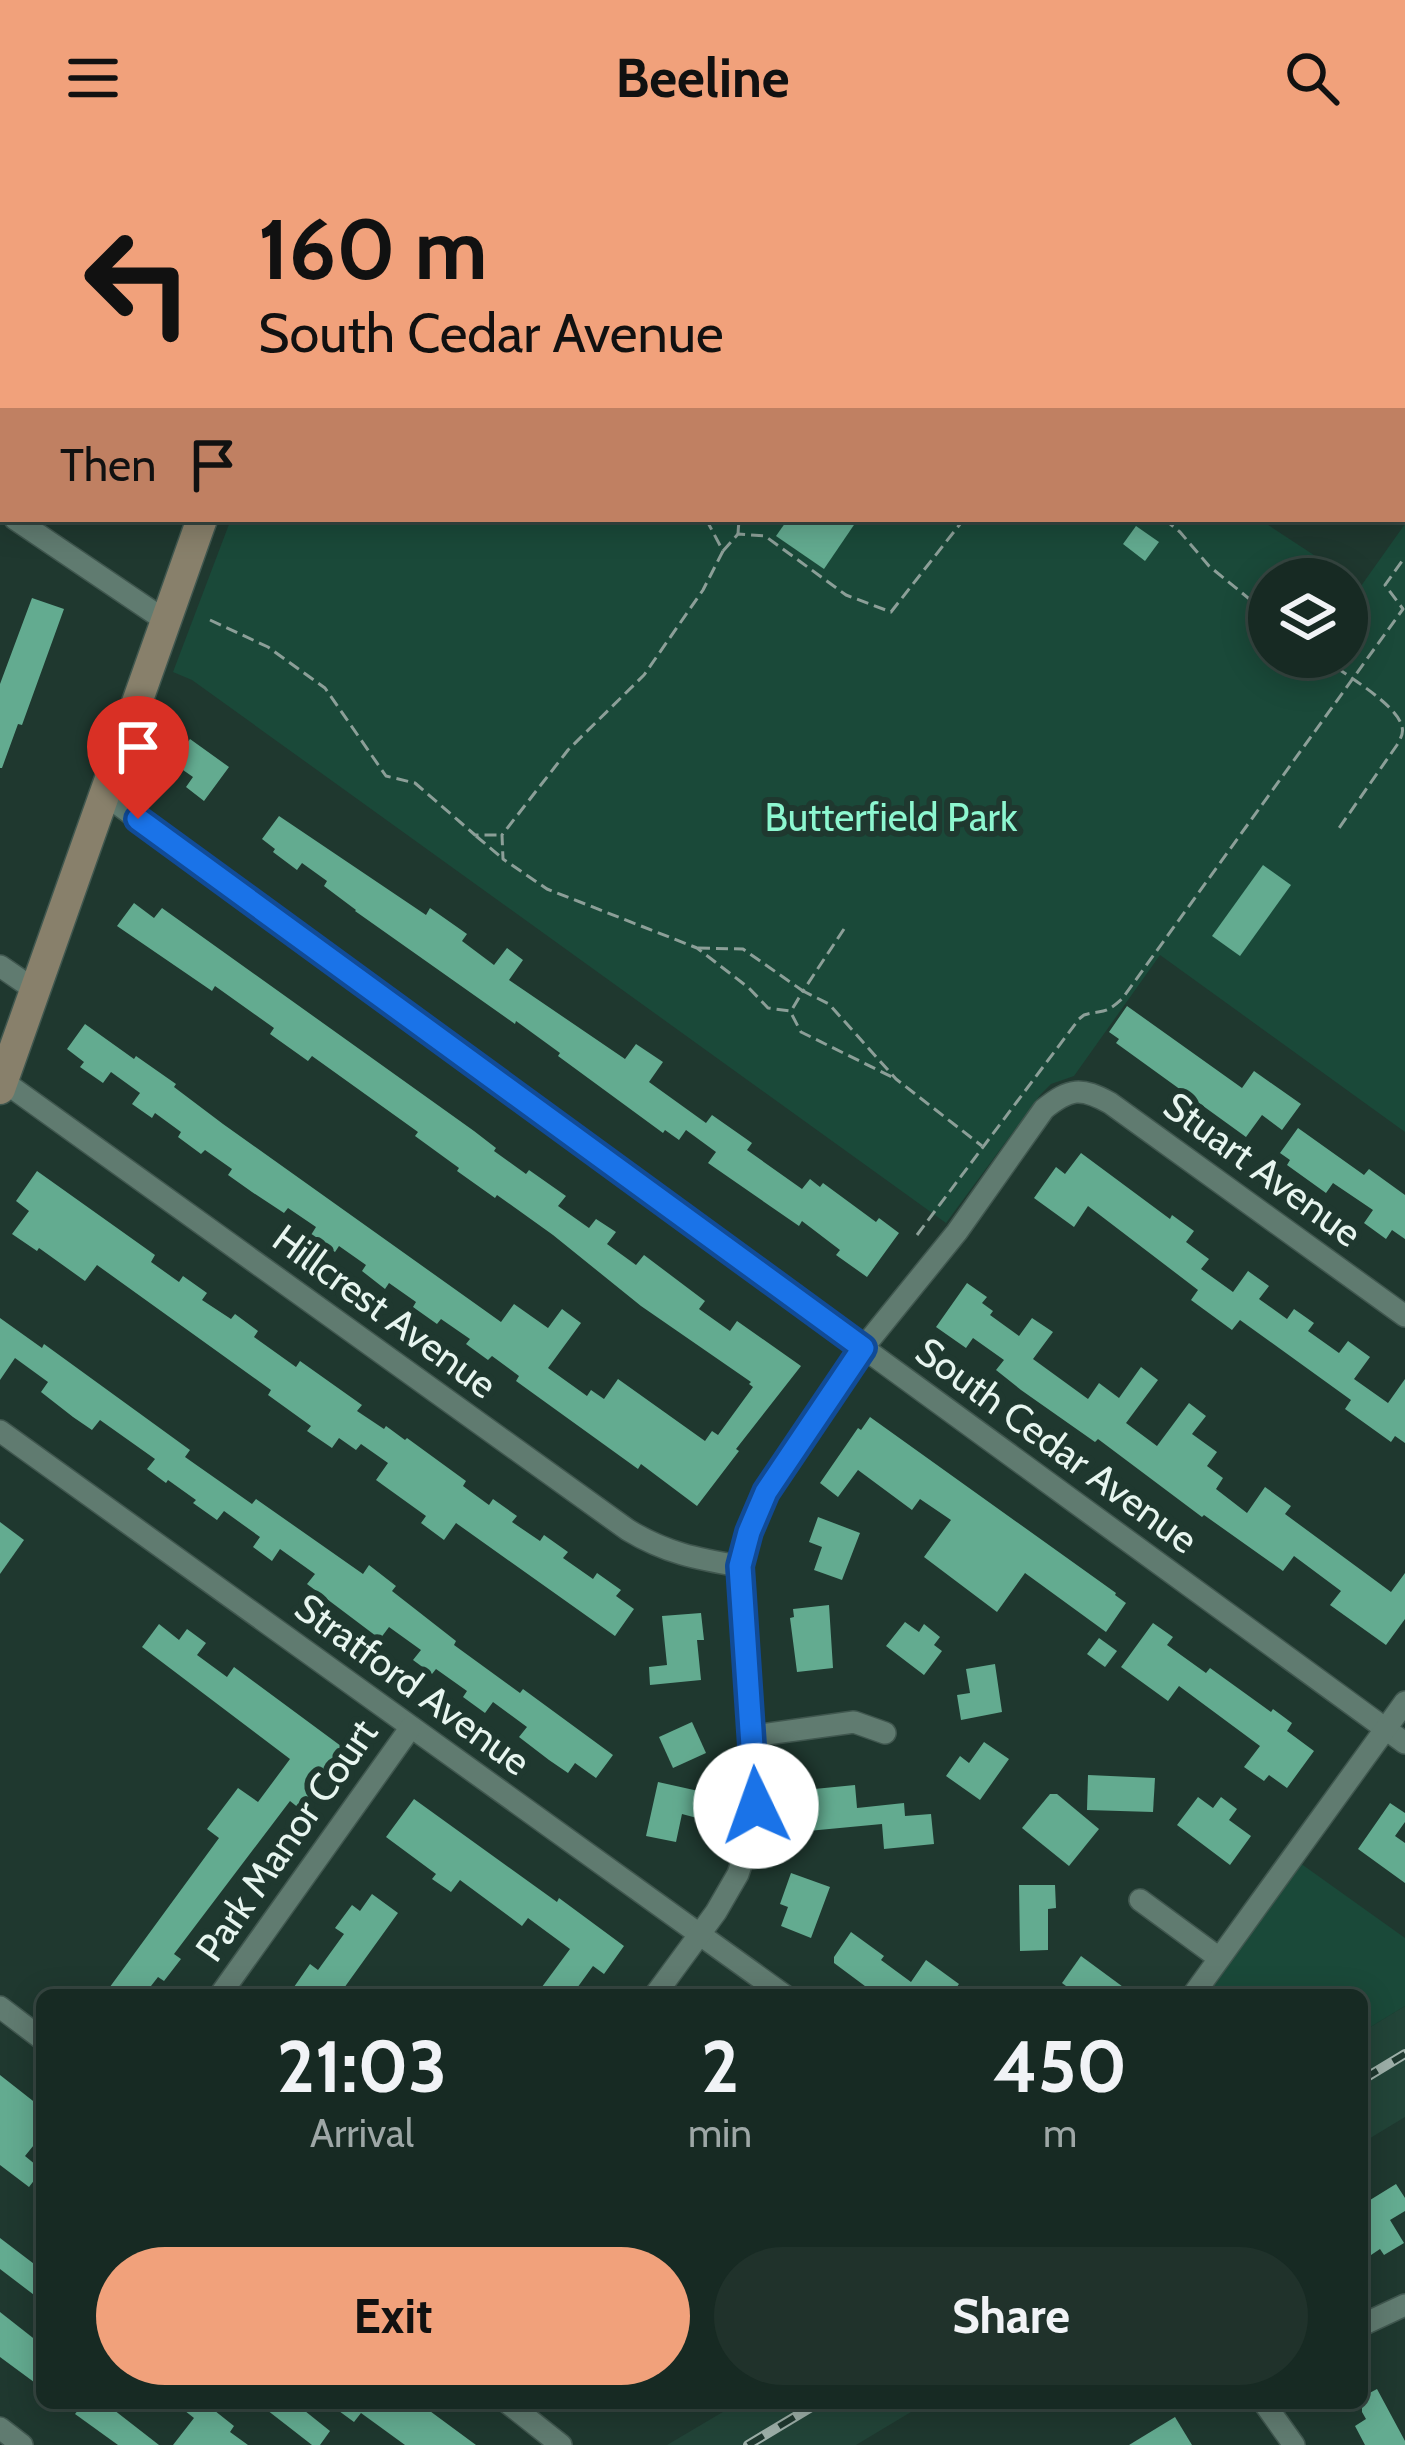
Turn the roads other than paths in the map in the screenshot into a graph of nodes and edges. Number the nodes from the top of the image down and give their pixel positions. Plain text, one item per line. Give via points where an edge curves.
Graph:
1 (19, 522) edge
2 (201, 522) edge
3 (166, 621) junction
4 (104, 794) junction
5 (0, 967) edge
6 (35, 990) junction
7 (1, 1085) edge
8 (1405, 1316) edge
9 (863, 1348) junction
10 (0, 1432) edge
11 (740, 1566) junction
12 (1405, 1702) edge
13 (411, 1727) junction
14 (1386, 1730) junction
15 (885, 1732) dead end
16 (753, 1736) junction
17 (1405, 1743) edge
18 (1140, 1900) dead end
19 (699, 1934) junction
20 (1219, 1958) junction
21 (224, 1989) edge
22 (659, 1989) edge
23 (776, 1989) edge
24 (1197, 1989) edge
25 (0, 2007) edge
26 (36, 2034) edge
27 (1405, 2305) edge
28 (1368, 2322) edge
29 (516, 2409) edge
30 (1268, 2409) edge
31 (0, 2428) edge
32 (22, 2445) edge
33 (561, 2445) edge
34 (1294, 2445) edge

1 - 3 street
2 - 3 main road
3 - 4 main road
4 - 6 main road
4 - 9 street, South Cedar Avenue
5 - 6 street
6 - 7 main road
7 - 11 street, Hillcrest Avenue via 628,1530 674,1553
8 - 9 street, Stuart Avenue via 1110,1103 1073,1091 1045,1109
9 - 11 street via 766,1492
9 - 14 street, South Cedar Avenue
10 - 13 street, Stratford Avenue
11 - 16 street
12 - 14 street
13 - 19 street, Stratford Avenue
13 - 21 street, Park Manor Court
14 - 17 street, South Cedar Avenue
14 - 20 street
15 - 16 street via 854,1722
16 - 19 street via 756,1806 748,1852
18 - 20 street
19 - 22 street
19 - 23 street, Stratford Avenue
20 - 24 street
25 - 26 street
27 - 28 street
29 - 33 street
30 - 34 street
31 - 32 street

